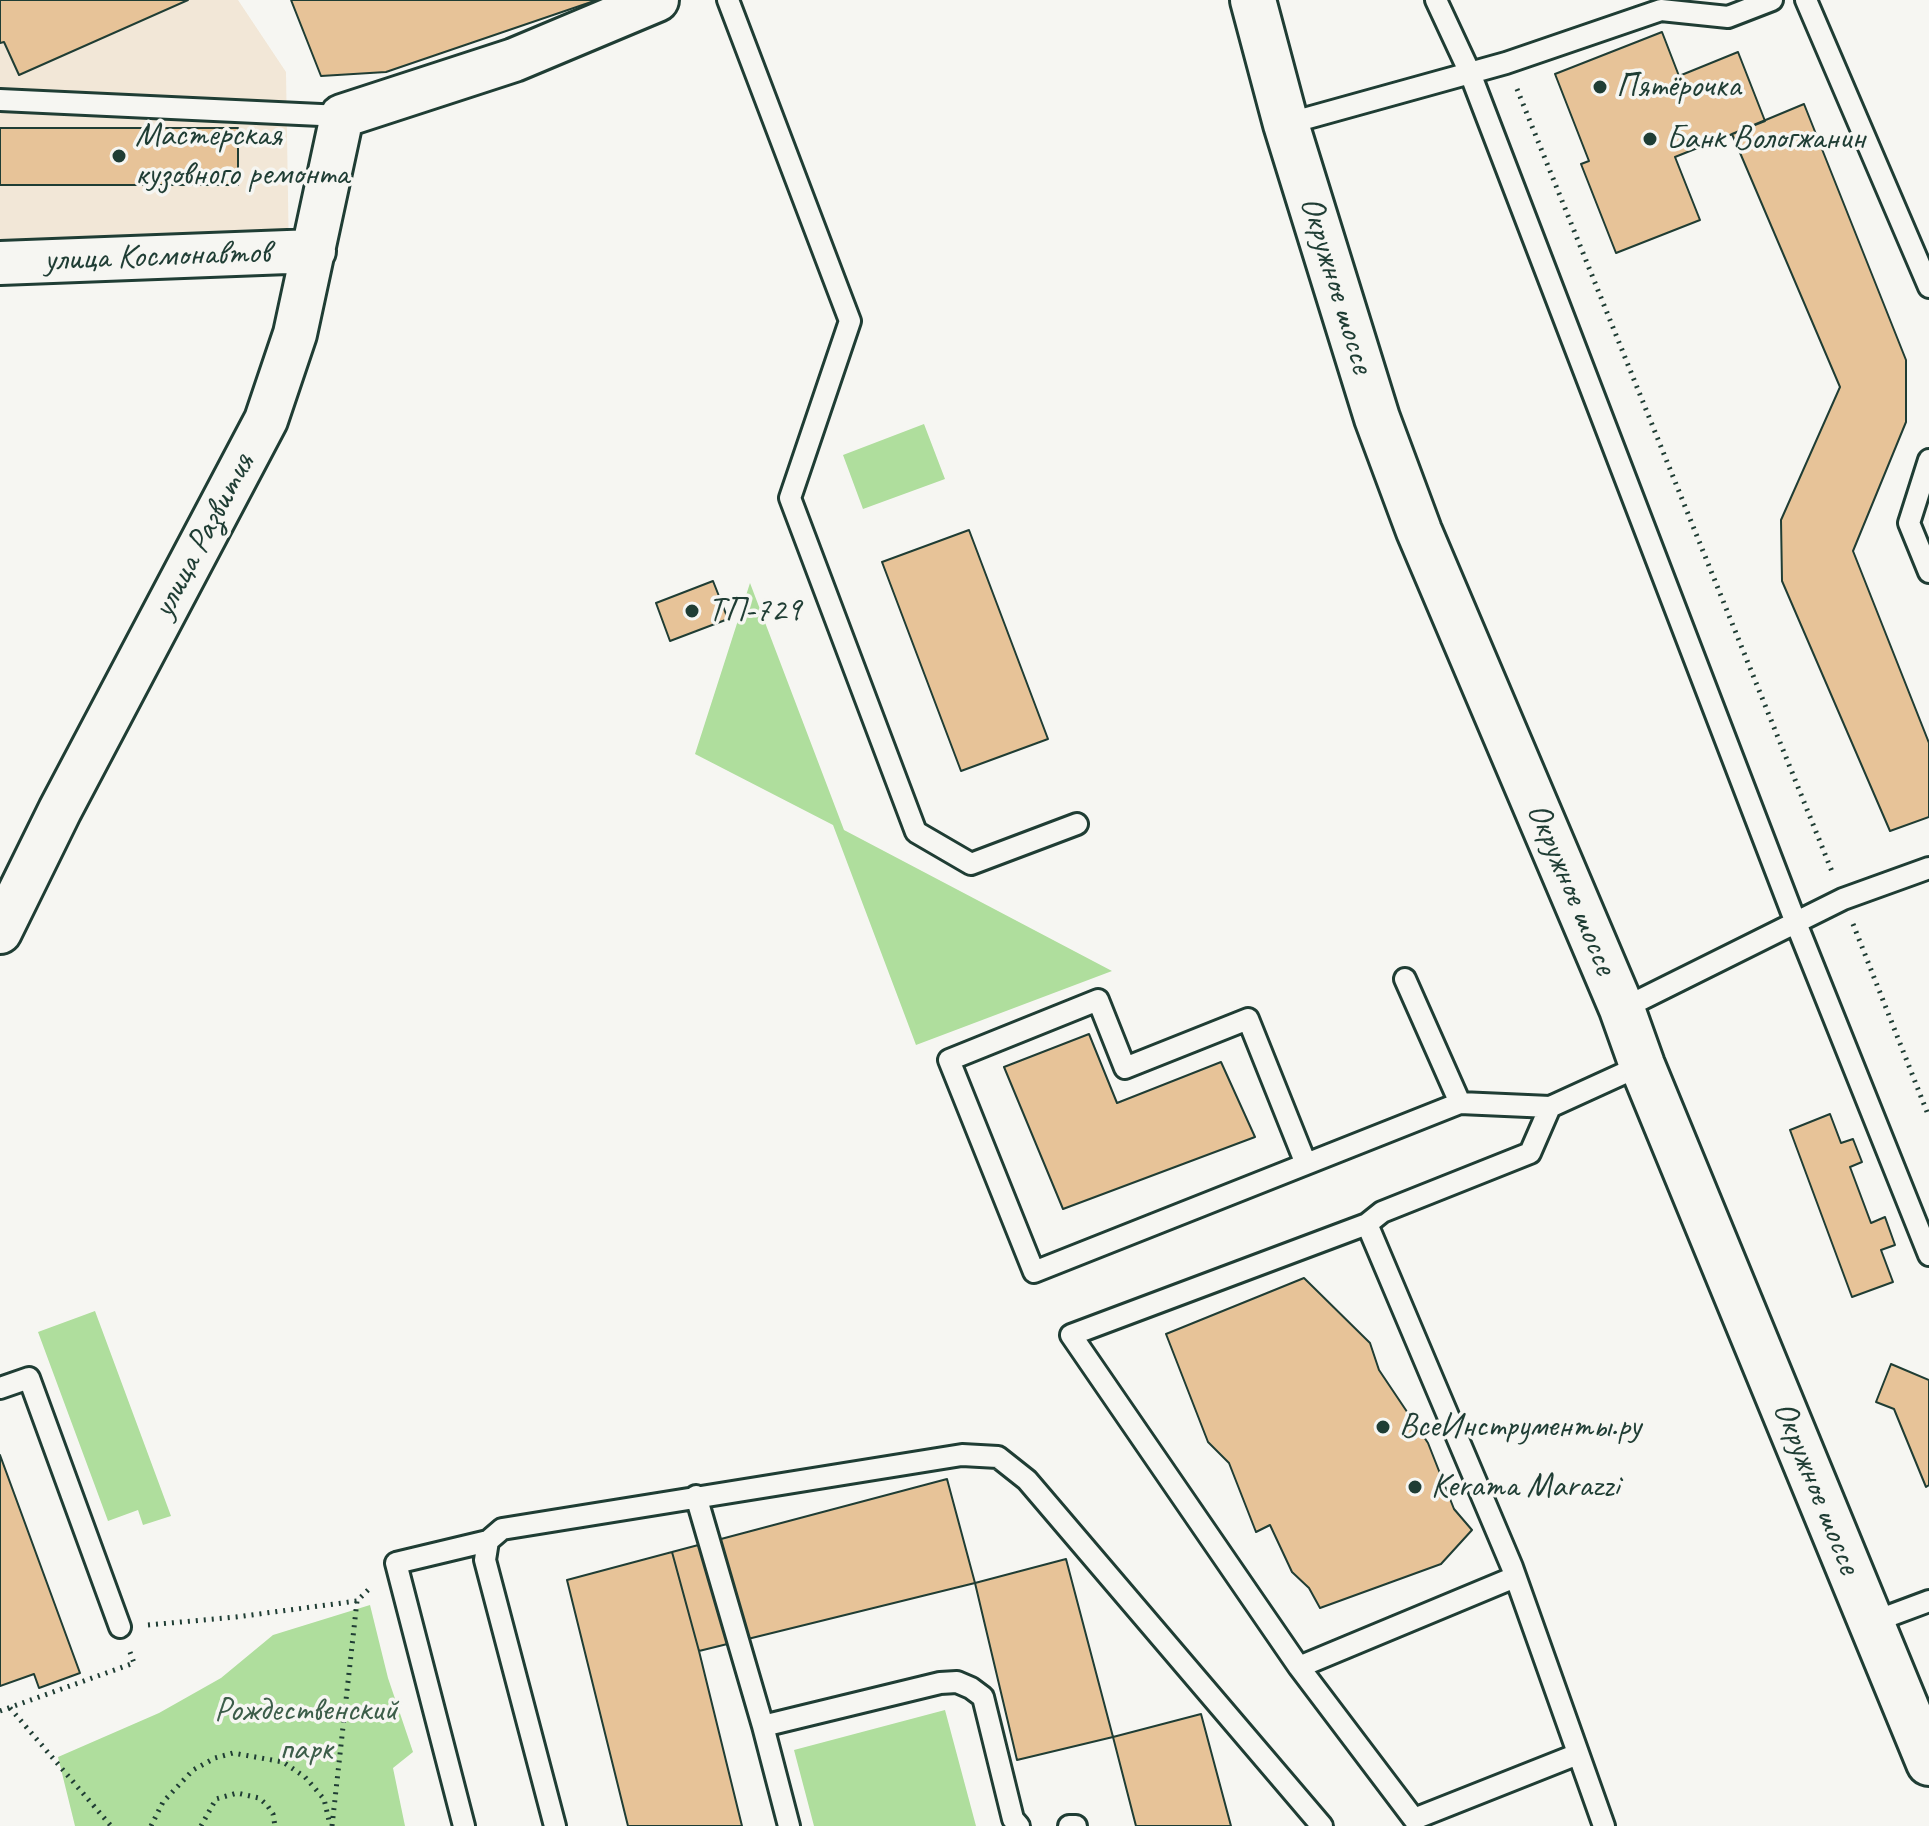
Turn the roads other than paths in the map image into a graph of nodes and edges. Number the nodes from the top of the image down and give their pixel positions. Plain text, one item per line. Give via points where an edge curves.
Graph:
1 (657, 0) edge
2 (728, 0) edge
3 (1253, 0) edge
4 (1436, 0) edge
5 (1772, 0) edge
6 (1806, 0) edge
7 (1660, 5) edge
8 (1470, 73) junction
9 (0, 100) edge
10 (342, 116) junction
11 (1286, 124) junction
12 (314, 251) junction
13 (0, 263) edge
14 (1929, 287) edge
15 (1929, 460) edge
16 (1929, 572) edge
17 (1077, 824) dead end
18 (1929, 868) edge
19 (1796, 923) junction
20 (0, 932) edge
21 (1405, 979) dead end
22 (1622, 1009) junction
23 (1642, 1065) junction
24 (1460, 1103) junction
25 (1550, 1107) junction
26 (1306, 1164) junction
27 (1367, 1224) junction
28 (1929, 1255) edge
29 (0, 1388) edge
30 (696, 1496) junction
31 (488, 1541) junction
32 (1515, 1577) junction
33 (1929, 1601) edge
34 (1870, 1623) junction
35 (120, 1627) road end
36 (1299, 1667) junction
37 (763, 1726) junction
38 (1578, 1754) junction
39 (1929, 1763) edge
40 (464, 1826) edge
41 (555, 1826) edge
42 (789, 1826) edge
43 (1019, 1826) edge
44 (1069, 1826) edge
45 (1076, 1826) edge
46 (1322, 1826) edge
47 (1604, 1826) edge

1 - 10 street via 514,60
2 - 17 lane via 850,321 790,498 916,832 971,864
3 - 11 main road, Окружное шоссе
4 - 8 lane
5 - 7 lane via 1728,17
6 - 14 lane
7 - 8 lane
8 - 11 lane
8 - 19 lane
9 - 10 lane
10 - 12 street, улица Развития
11 - 22 main road, Окружное шоссе via 1377,418 1419,531
12 - 13 street, улица Космонавтов
12 - 20 street, улица Развития via 295,334 266,420
15 - 16 lane via 1909,523
18 - 19 lane via 1843,899
19 - 22 lane
19 - 28 lane
21 - 24 lane
22 - 23 main road, Окружное шоссе
23 - 25 lane
23 - 34 main road, Окружное шоссе
24 - 25 lane
24 - 26 lane
25 - 27 lane via 1530,1153 1382,1212
26 - 26 lane via 1034,1272 949,1060 1098,1000 1125,1068 1248,1019
27 - 32 lane
27 - 36 lane via 1071,1335
29 - 35 lane via 29,1378
30 - 31 lane via 502,1529
30 - 37 lane
30 - 46 lane via 962,1455 998,1457 1027,1480
31 - 40 lane via 396,1563
31 - 41 lane via 485,1560
32 - 36 lane
32 - 38 lane
33 - 34 lane
34 - 39 main road, Окружное шоссе
36 - 38 lane via 1414,1819
37 - 42 lane
37 - 43 lane via 957,1682 983,1697
38 - 47 lane
44 - 45 lane

